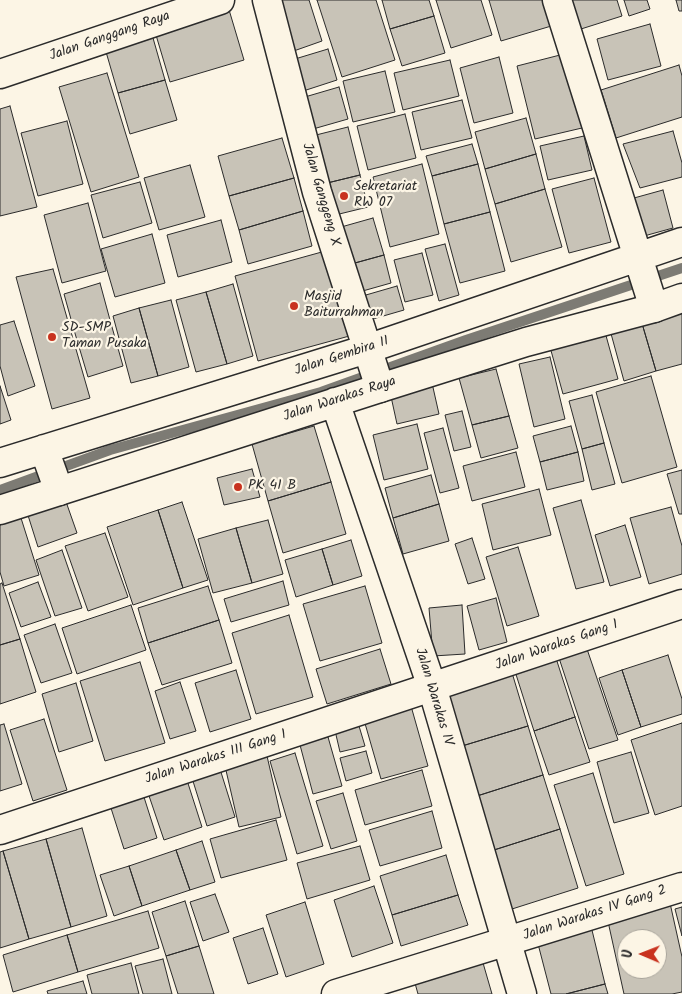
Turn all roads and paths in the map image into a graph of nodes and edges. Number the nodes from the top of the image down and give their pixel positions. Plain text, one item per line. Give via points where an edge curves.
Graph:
1 (220, 0) edge
2 (266, 0) edge
3 (557, 0) edge
4 (0, 74) edge
5 (682, 242) edge
6 (639, 262) junction
7 (682, 298) edge
8 (652, 303) junction
9 (373, 368) junction
10 (336, 402) junction
11 (0, 463) edge
12 (52, 469) junction
13 (0, 510) edge
14 (682, 604) edge
15 (432, 687) junction
16 (0, 830) edge
17 (682, 887) edge
18 (508, 942) junction
19 (336, 994) edge
20 (522, 994) edge

1 - 4 street, Jalan Ganggang Raya
2 - 9 street, Jalan Ganggeng X via 318,192
3 - 6 street
5 - 6 street, Jalan Gembira II
6 - 8 street
6 - 9 street, Jalan Gembira II
7 - 8 street, Jalan Warakas Raya
8 - 9 street, Jalan Warakas Raya via 526,342
9 - 10 street, Jalan Warakas Raya
9 - 12 street, Jalan Gembira II
10 - 12 street, Jalan Warakas Raya
10 - 15 street, Jalan Warakas IV
11 - 12 street, Jalan Gembira II
12 - 13 street, Jalan Warakas Raya
14 - 15 street, Jalan Warakas Gang 1
15 - 16 street, Jalan Warakas III Gang 1
15 - 18 street, Jalan Warakas IV
17 - 18 street, Jalan Warakas IV Gang 2
18 - 19 street, Jalan Warakas IV Gang 2
18 - 20 street, Jalan Warakas IV

